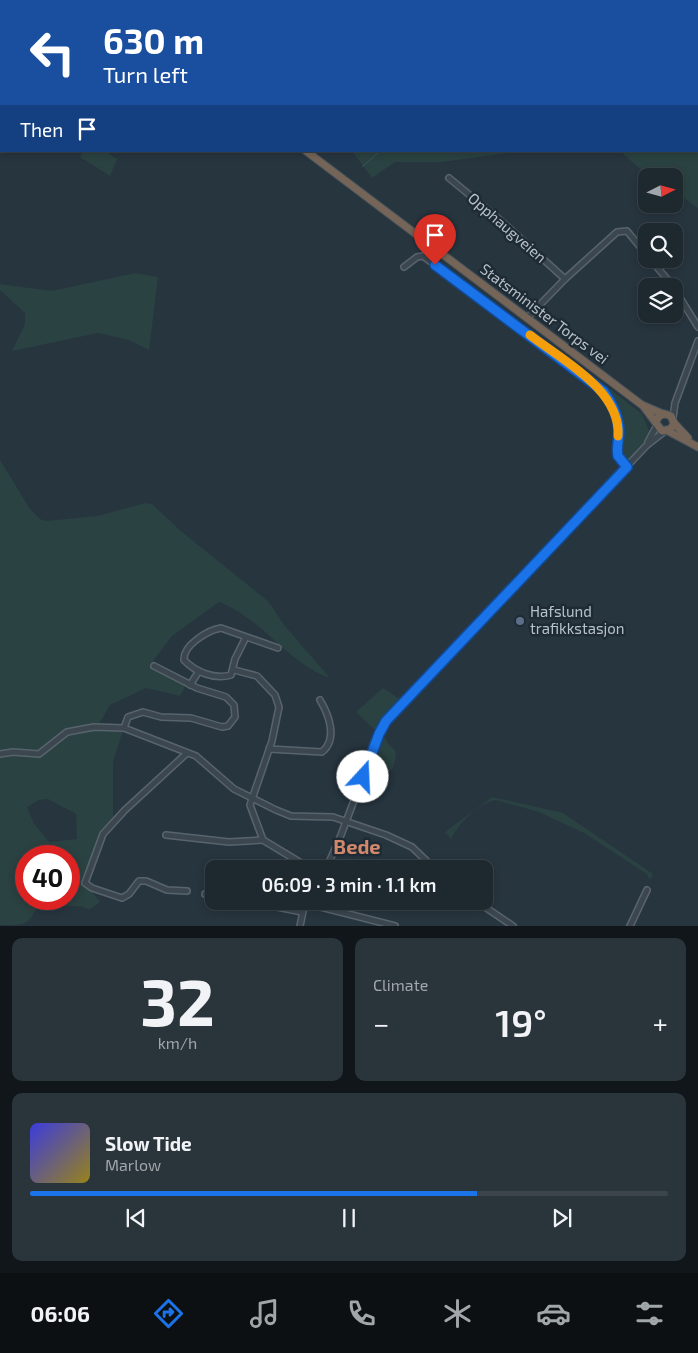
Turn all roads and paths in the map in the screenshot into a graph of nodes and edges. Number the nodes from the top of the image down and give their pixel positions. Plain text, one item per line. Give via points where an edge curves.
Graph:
1 (307, 152) edge
2 (449, 178) dead end
3 (638, 245) edge
4 (404, 267) dead end
5 (657, 268) edge
6 (666, 278) edge
7 (565, 279) junction
8 (683, 303) edge
9 (527, 318) junction
10 (698, 327) edge
11 (698, 341) edge
12 (675, 403) junction
13 (642, 405) junction
14 (664, 414) junction
15 (673, 421) junction
16 (656, 423) junction
17 (666, 431) junction
18 (647, 445) junction
19 (697, 446) edge
20 (627, 467) junction
21 (246, 637) junction
22 (278, 648) dead end
23 (154, 666) dead end
24 (234, 670) junction
25 (199, 671) junction
26 (190, 685) junction
27 (320, 700) dead end
28 (124, 728) junction
29 (270, 749) junction
30 (187, 753) junction
31 (0, 754) edge
32 (252, 798) junction
33 (346, 821) junction
34 (166, 835) dead end
35 (263, 840) junction
36 (296, 860) edge
37 (330, 860) edge
38 (426, 860) edge
39 (648, 890) dead end
40 (188, 891) dead end
41 (292, 910) edge
42 (335, 910) edge
43 (490, 910) edge
44 (302, 912) joint
45 (300, 926) edge
46 (395, 926) edge
47 (514, 926) edge
48 (630, 926) edge

1 - 9 highway, Statsminister Torps vei
2 - 7 street, Opphaugveien
3 - 7 street via 629,234 621,231
4 - 20 street via 423,256 597,386 614,408 619,430 618,456
5 - 6 street
7 - 9 street
8 - 10 street
9 - 13 highway, Statsminister Torps vei
11 - 12 street
12 - 14 street
12 - 15 street
13 - 14 highway, Statsminister Torps vei
13 - 16 highway, Statsminister Torps vei
14 - 15 highway, Statsminister Torps vei
14 - 16 highway
15 - 17 highway
15 - 19 highway
16 - 17 highway, Statsminister Torps vei
16 - 18 street
17 - 18 street
17 - 19 highway
18 - 20 street
20 - 33 street via 386,721
21 - 22 street
21 - 24 street
21 - 25 street via 221,628 202,636 184,656 187,663
23 - 26 street
24 - 25 street via 226,676
24 - 29 street via 257,676 278,702
25 - 26 street
26 - 28 street via 231,701 236,711 228,726 138,712 128,717
27 - 29 street via 330,726 330,743 325,750
28 - 30 street
28 - 31 street via 107,726 76,730 59,736 39,754
29 - 32 street
30 - 32 street via 204,761 234,789
30 - 40 street via 124,810 104,834 85,883 122,898 139,881 167,890
32 - 33 street via 292,816 333,817
32 - 35 street via 251,810
33 - 37 street
33 - 38 street via 403,843
34 - 35 street via 229,842
35 - 36 street
39 - 48 street
41 - 44 street
42 - 46 street
43 - 47 street
44 - 45 street

